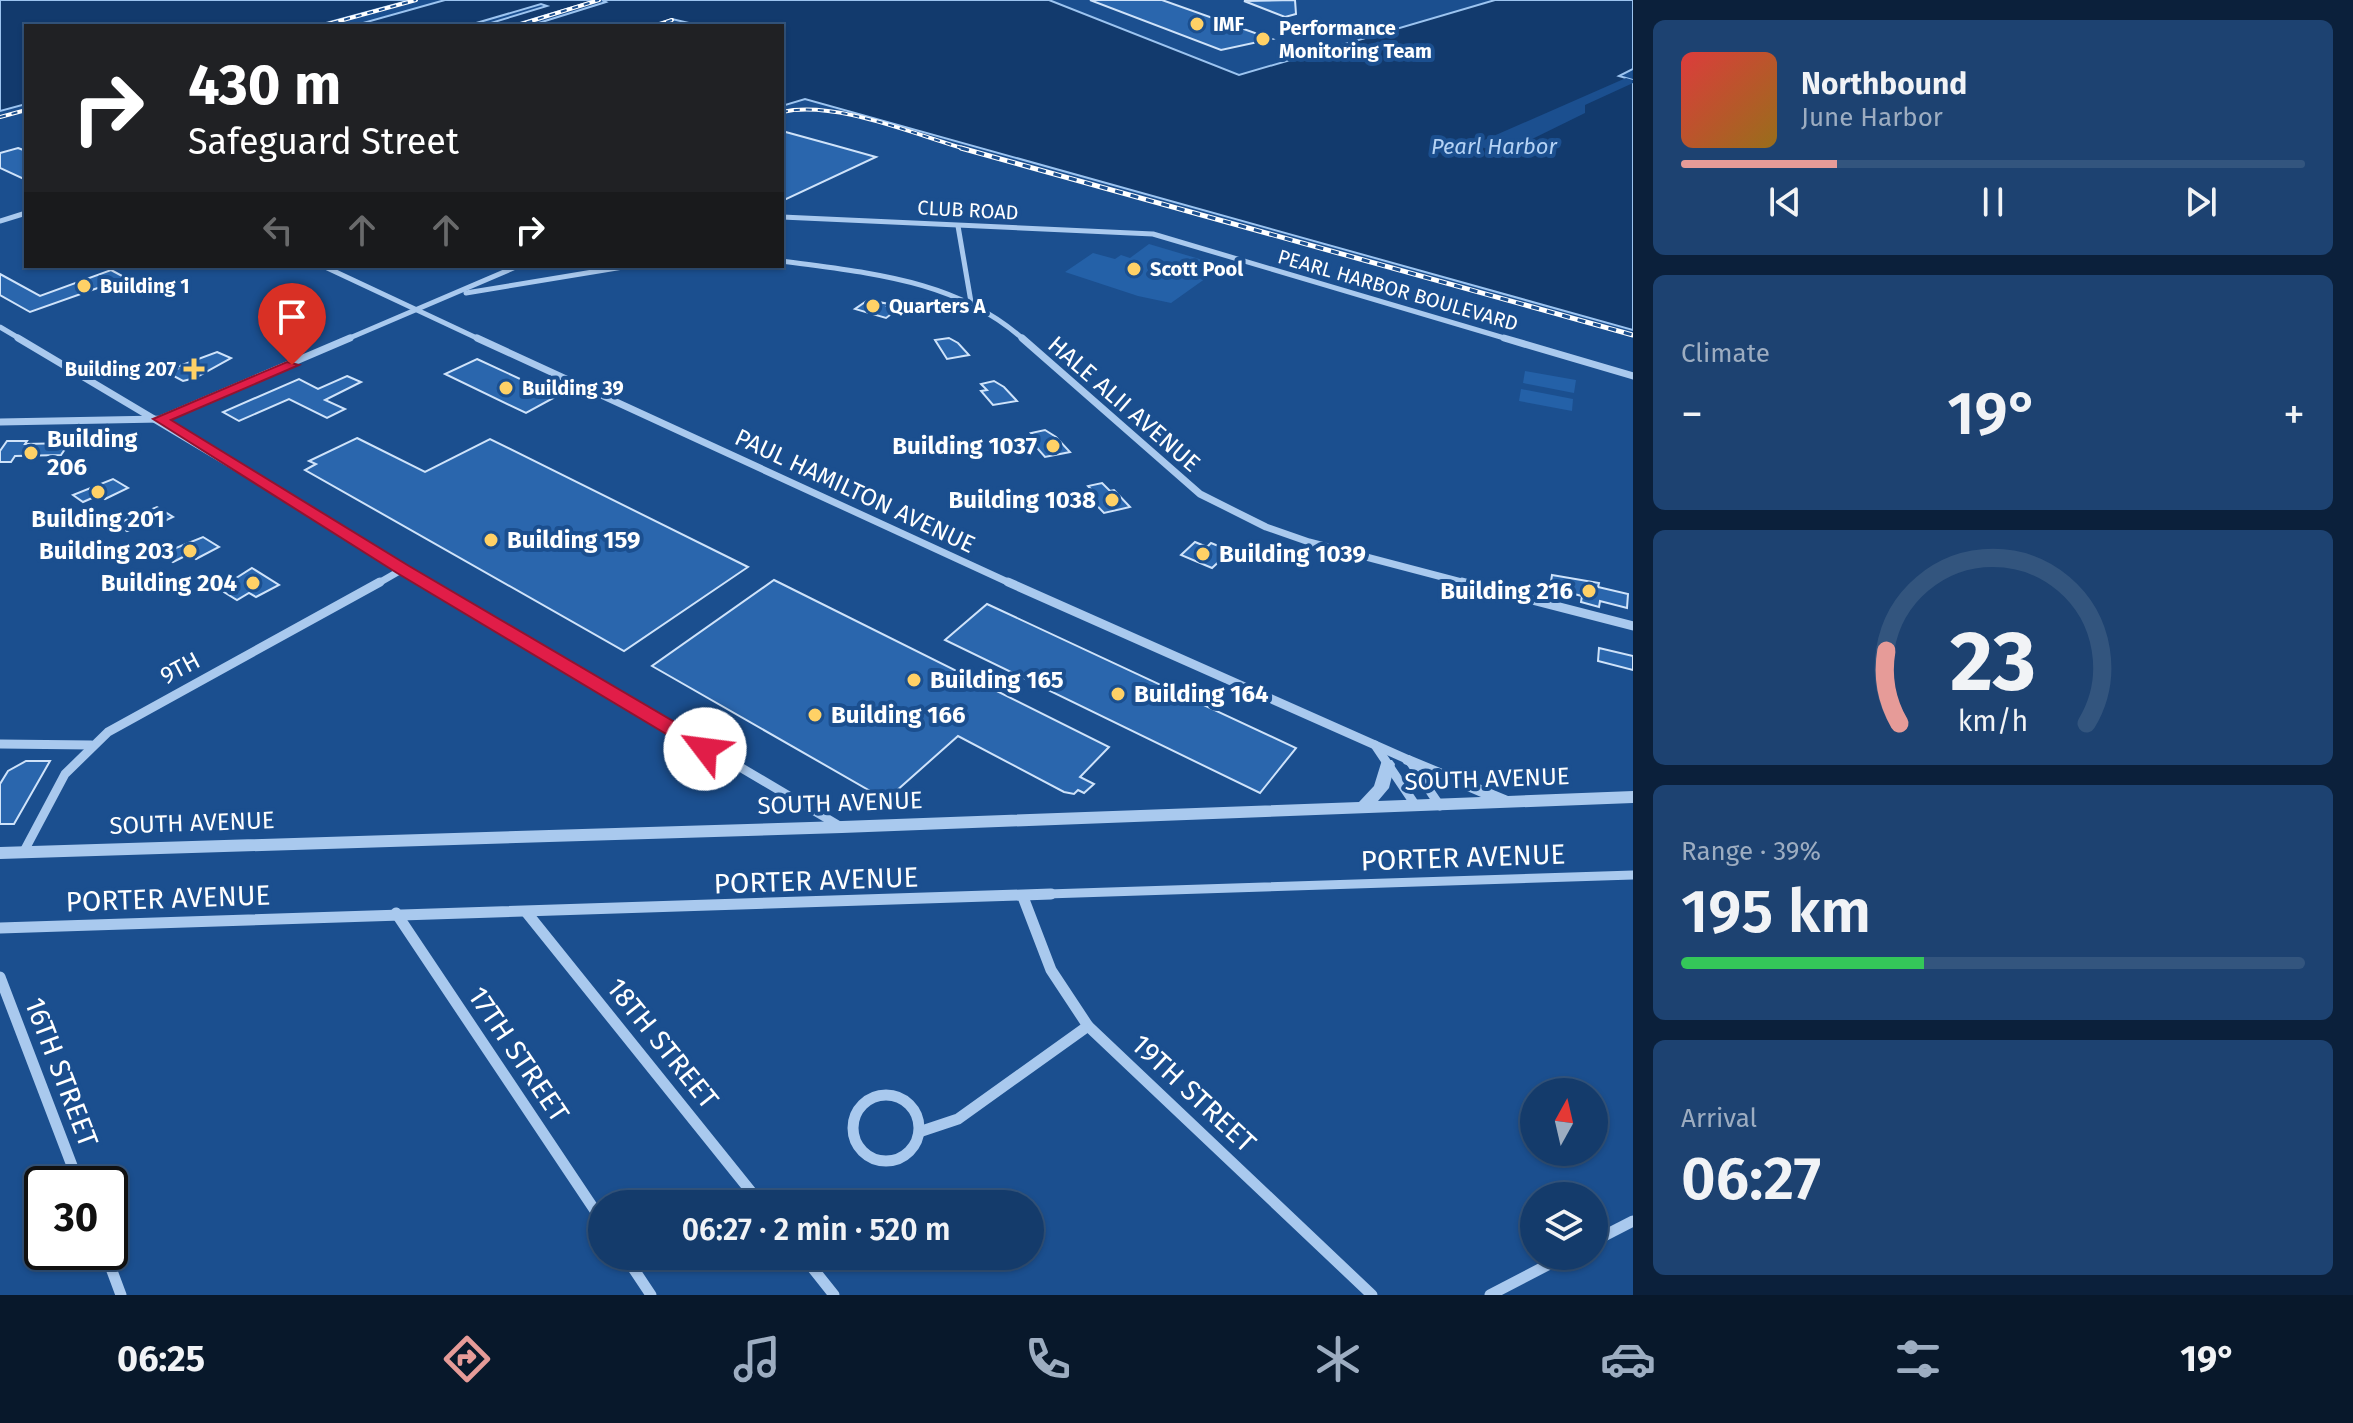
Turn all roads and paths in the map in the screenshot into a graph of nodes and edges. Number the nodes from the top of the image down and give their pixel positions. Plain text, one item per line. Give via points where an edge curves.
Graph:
1 (24, 214) edge
2 (784, 217) edge
3 (0, 221) edge
4 (958, 226) junction
5 (1153, 234) joint
6 (784, 261) edge
7 (327, 268) edge
8 (513, 268) edge
9 (617, 268) edge
10 (449, 296) junction
11 (971, 302) junction
12 (419, 309) junction
13 (0, 327) edge
14 (1633, 376) edge
15 (160, 419) junction
16 (0, 422) edge
17 (403, 569) junction
18 (1633, 626) edge
19 (0, 744) edge
20 (91, 745) junction
21 (1374, 745) junction
22 (1409, 760) junction
23 (1387, 764) junction
24 (1633, 797) edge
25 (1509, 803) junction
26 (1416, 806) junction
27 (1440, 806) junction
28 (1362, 808) junction
29 (842, 827) junction
30 (0, 853) edge
31 (23, 853) junction
32 (1633, 875) edge
33 (1023, 897) junction
34 (396, 913) junction
35 (527, 913) junction
36 (0, 928) edge
37 (0, 977) edge
38 (1088, 1026) junction
39 (922, 1131) junction
40 (72, 1166) edge
41 (750, 1190) edge
42 (588, 1200) edge
43 (1633, 1221) edge
44 (1608, 1234) edge
45 (112, 1270) edge
46 (634, 1270) edge
47 (814, 1270) edge
48 (1538, 1270) edge
49 (121, 1295) edge
50 (651, 1295) edge
51 (834, 1295) edge
52 (1372, 1295) edge
53 (1490, 1295) edge

1 - 3 street
2 - 4 street, CLUB ROAD
4 - 5 street, CLUB ROAD
4 - 11 street
5 - 14 street, PEARL HARBOR BOULEVARD
6 - 11 street, HALE ALII AVENUE via 897,277
7 - 12 street, PAUL HAMILTON AVENUE
8 - 10 street
9 - 10 street
10 - 12 street
11 - 18 street, HALE ALII AVENUE via 1012,329 1188,485 1266,527
12 - 15 street
12 - 21 street, PAUL HAMILTON AVENUE via 836,505
13 - 15 street
15 - 16 street
15 - 17 street
17 - 20 street, 9TH via 126,720
17 - 29 street
19 - 20 street
20 - 31 street, 9TH via 65,774
21 - 22 street, PAUL HAMILTON AVENUE
21 - 23 street
22 - 25 street
22 - 27 street
23 - 26 street
23 - 28 street via 1381,788
24 - 25 street, SOUTH AVENUE
25 - 27 street, SOUTH AVENUE
26 - 27 street, SOUTH AVENUE
26 - 28 street, SOUTH AVENUE
28 - 29 street, SOUTH AVENUE
29 - 31 street, SOUTH AVENUE
30 - 31 street, SOUTH AVENUE
32 - 33 street, PORTER AVENUE
33 - 35 street, PORTER AVENUE
33 - 38 street, 19TH STREET via 1051,970
34 - 35 street, PORTER AVENUE
34 - 36 street, PORTER AVENUE
34 - 42 street, 17TH STREET
35 - 41 street, 18TH STREET
37 - 40 street, 16TH STREET
38 - 39 street via 958,1119
38 - 52 street, 19TH STREET
39 - 39 street via 905,1156 883,1160 863,1151 851,1134 851,1124 871,1099 895,1098 915,1111
43 - 44 street
45 - 49 street
46 - 50 street
47 - 51 street
48 - 53 street

